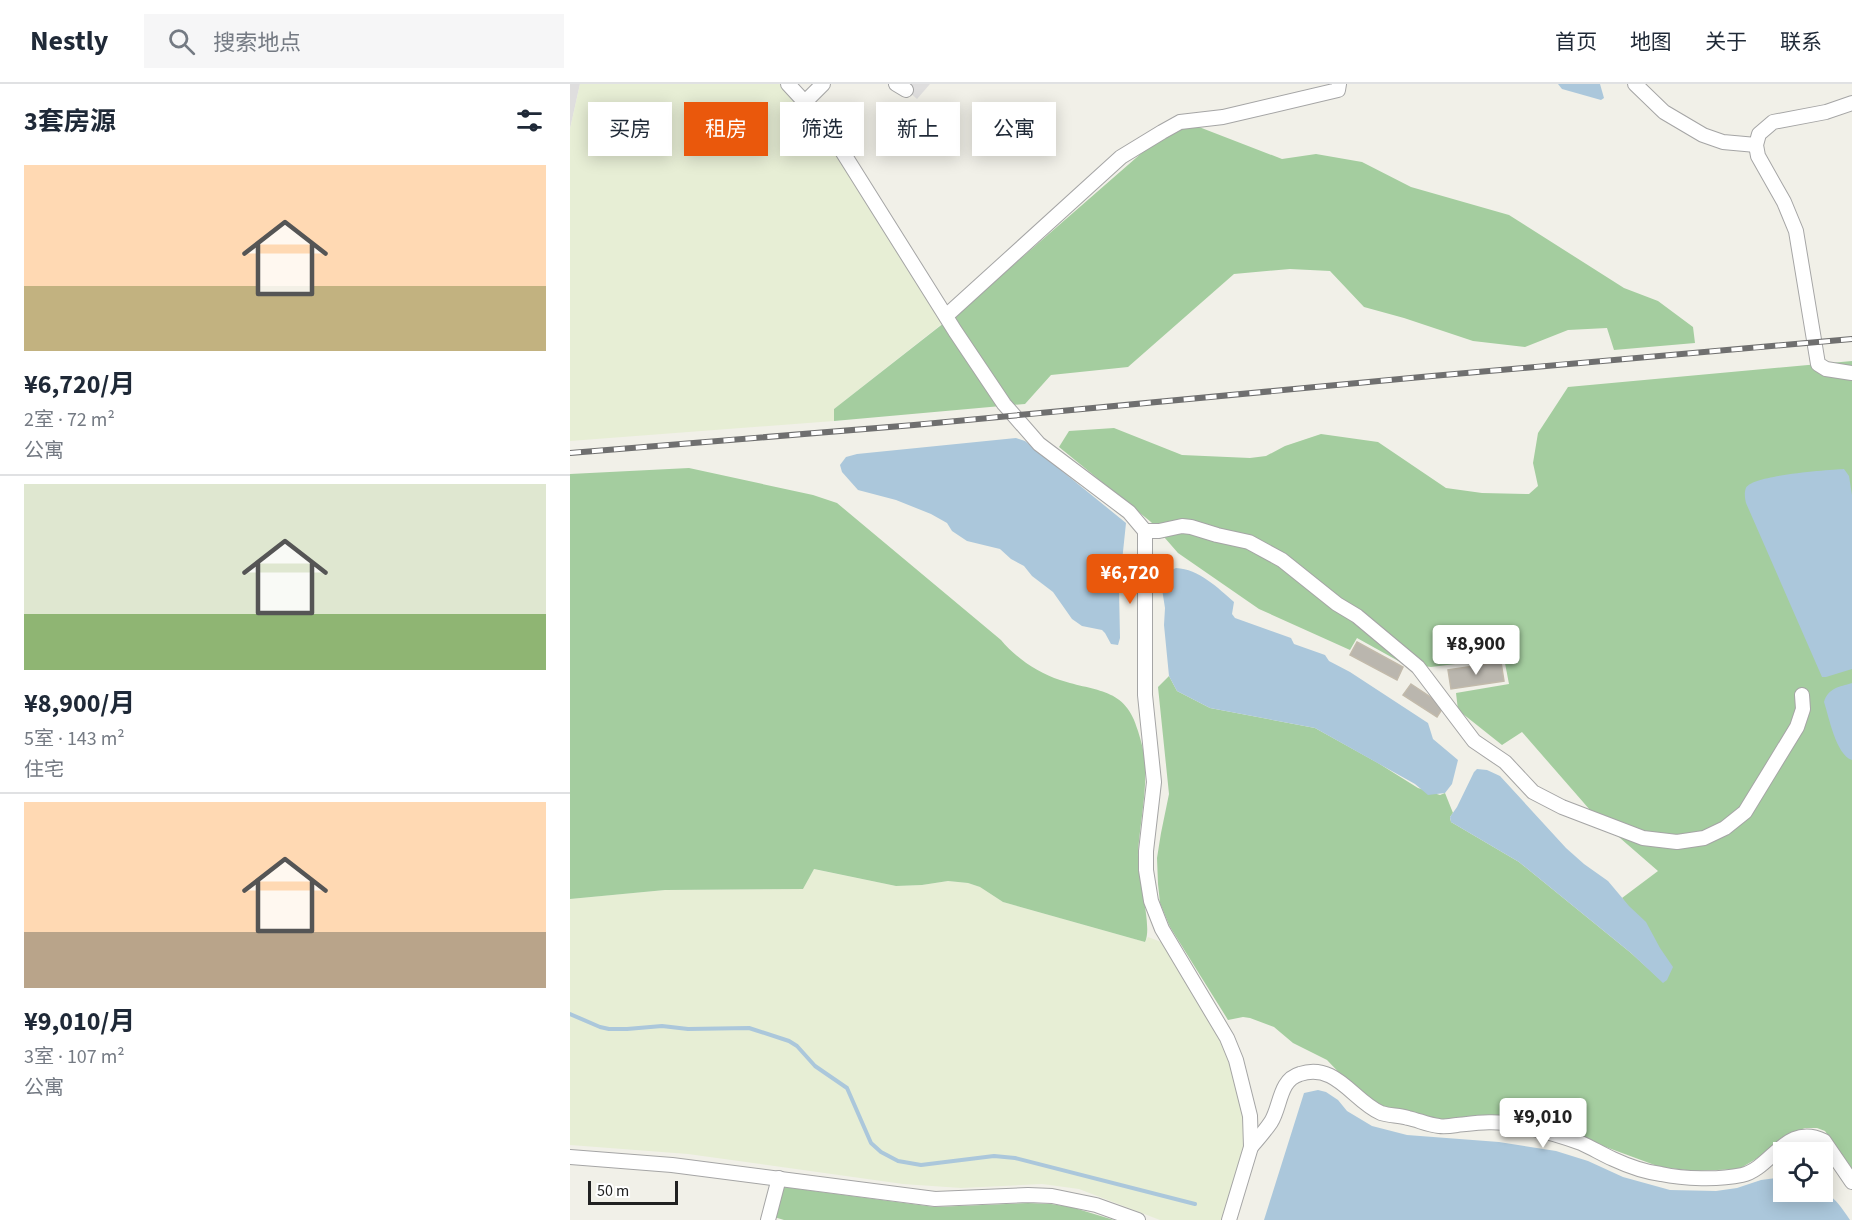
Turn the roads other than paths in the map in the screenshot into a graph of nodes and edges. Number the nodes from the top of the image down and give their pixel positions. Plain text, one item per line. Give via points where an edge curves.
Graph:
1 (788, 84) edge
2 (823, 84) edge
3 (1339, 84) edge
4 (1635, 84) edge
5 (806, 102) joint
6 (1852, 103) edge
7 (1756, 145) junction
8 (846, 156) edge
9 (946, 316) junction
10 (1852, 373) edge
11 (1145, 531) junction
12 (1802, 696) dead end
13 (1251, 1147) junction
14 (570, 1157) edge
15 (779, 1178) junction
16 (1852, 1182) edge
17 (768, 1220) edge
18 (1138, 1220) edge
19 (1229, 1220) edge

1 - 5 street
2 - 5 street
3 - 9 street via 1338,90 1223,117 1180,122 1162,132 1121,157
4 - 7 street via 1664,112 1703,135 1723,142
6 - 7 street via 1773,122 1759,134
7 - 10 street via 1796,231 1818,364
8 - 9 street
9 - 11 street via 1004,404 1039,444 1129,512
11 - 12 street via 1191,527 1249,542 1282,560 1418,667 1474,741 1505,762 1533,792 1643,838 1677,842 1704,838 1745,812 1797,727 1803,709
11 - 13 street via 1145,695 1154,782 1145,860 1151,901 1162,929 1236,1060 1250,1116
13 - 16 street via 1272,1119 1286,1082 1299,1074 1315,1072 1334,1076 1364,1103 1385,1114 1440,1127 1487,1122 1515,1125 1580,1143 1624,1164 1669,1176 1743,1175 1757,1169 1790,1141 1818,1138
13 - 19 street
14 - 15 street
15 - 17 street
15 - 18 street via 935,1199 1052,1196 1096,1205

